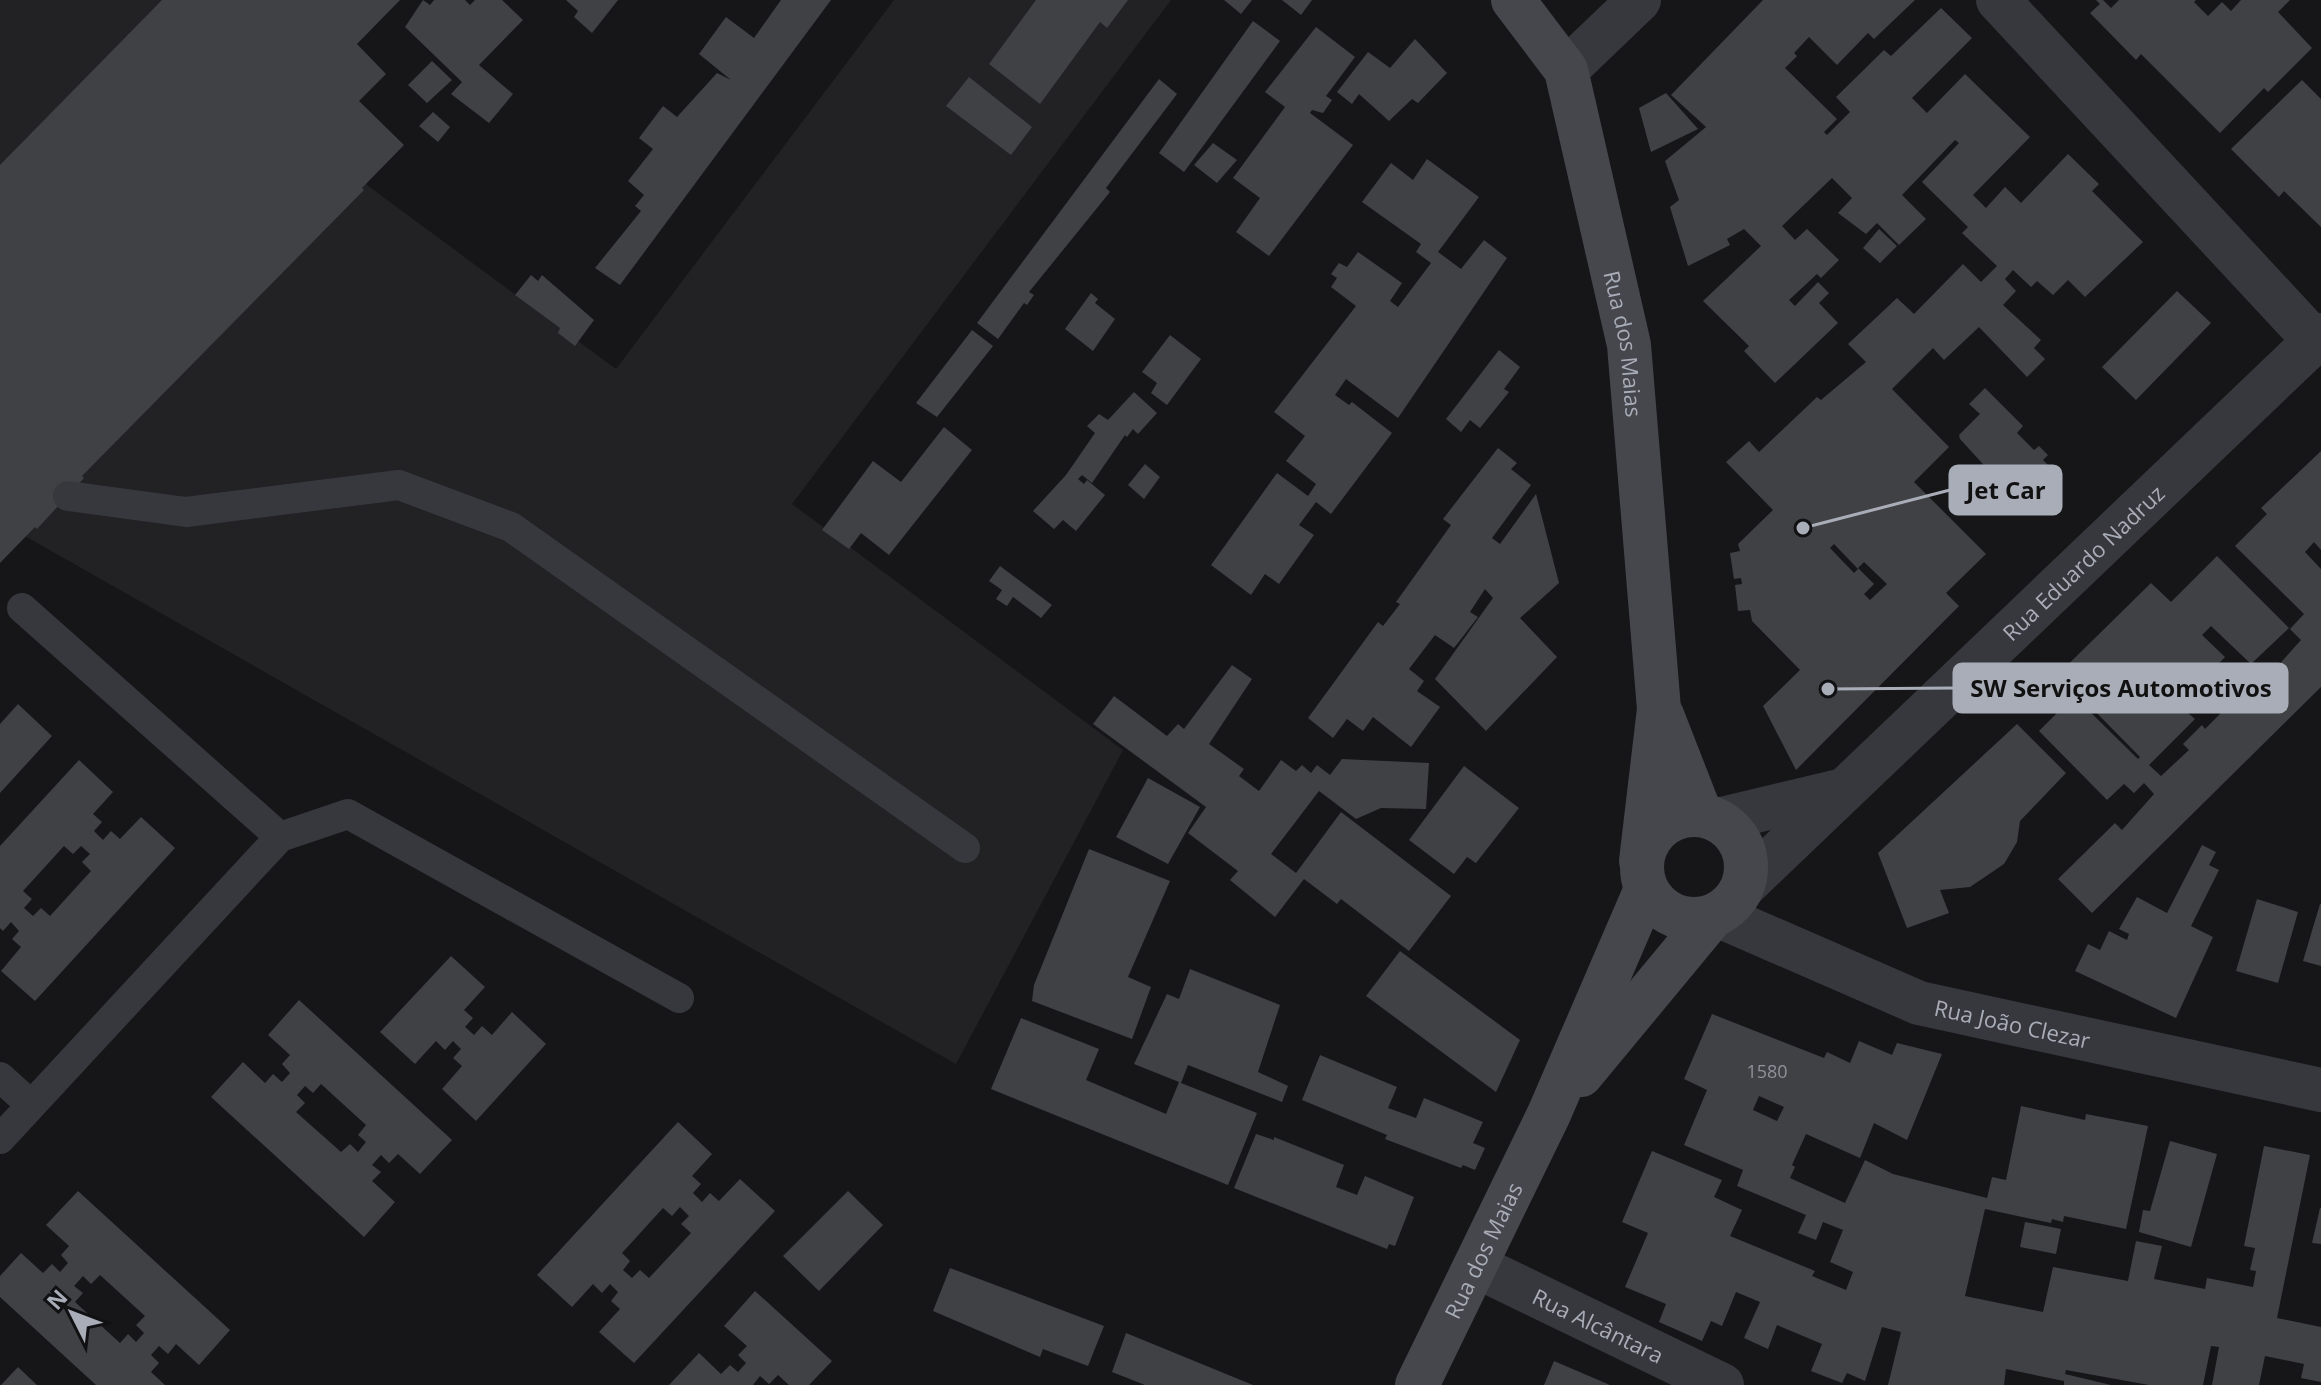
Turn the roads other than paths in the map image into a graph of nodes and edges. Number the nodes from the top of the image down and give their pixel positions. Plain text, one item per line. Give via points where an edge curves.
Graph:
1 (1513, 0) edge
2 (1639, 0) edge
3 (1998, 0) edge
4 (1566, 70) junction
5 (2318, 338) edge
6 (68, 496) dead end
7 (22, 608) dead end
8 (1659, 709) junction
9 (1846, 790) junction
10 (1709, 817) junction
11 (280, 837) junction
12 (965, 848) dead end
13 (1643, 875) junction
14 (1724, 907) junction
15 (679, 998) dead end
16 (0, 1077) edge
17 (2321, 1090) edge
18 (31, 1105) junction
19 (1549, 1114) junction
20 (0, 1139) edge
21 (1476, 1266) junction
22 (1417, 1385) edge
23 (1722, 1385) edge

1 - 4 main road, Rua dos Maias
2 - 4 street
3 - 5 street
4 - 8 main road, Rua dos Maias via 1629,345
5 - 9 street, Rua Eduardo Nadruz
6 - 12 lane via 186,512 399,485 511,527
7 - 11 lane
8 - 10 main road, Rua dos Maias
8 - 13 main road, Rua dos Maias
9 - 10 street
9 - 14 street, Rua Eduardo Nadruz
10 - 13 main road via 1674,819 1652,836
10 - 14 main road via 1737,838 1747,862
11 - 15 lane via 348,814
11 - 18 lane
13 - 14 main road via 1661,910 1685,920
13 - 19 main road, Rua dos Maias
14 - 17 street, Rua João Clezar via 1919,1003
14 - 19 main road, Rua dos Maias
16 - 18 lane
18 - 20 lane
19 - 21 main road, Rua dos Maias
21 - 22 main road, Rua dos Maias
21 - 23 street, Rua Alcântara

